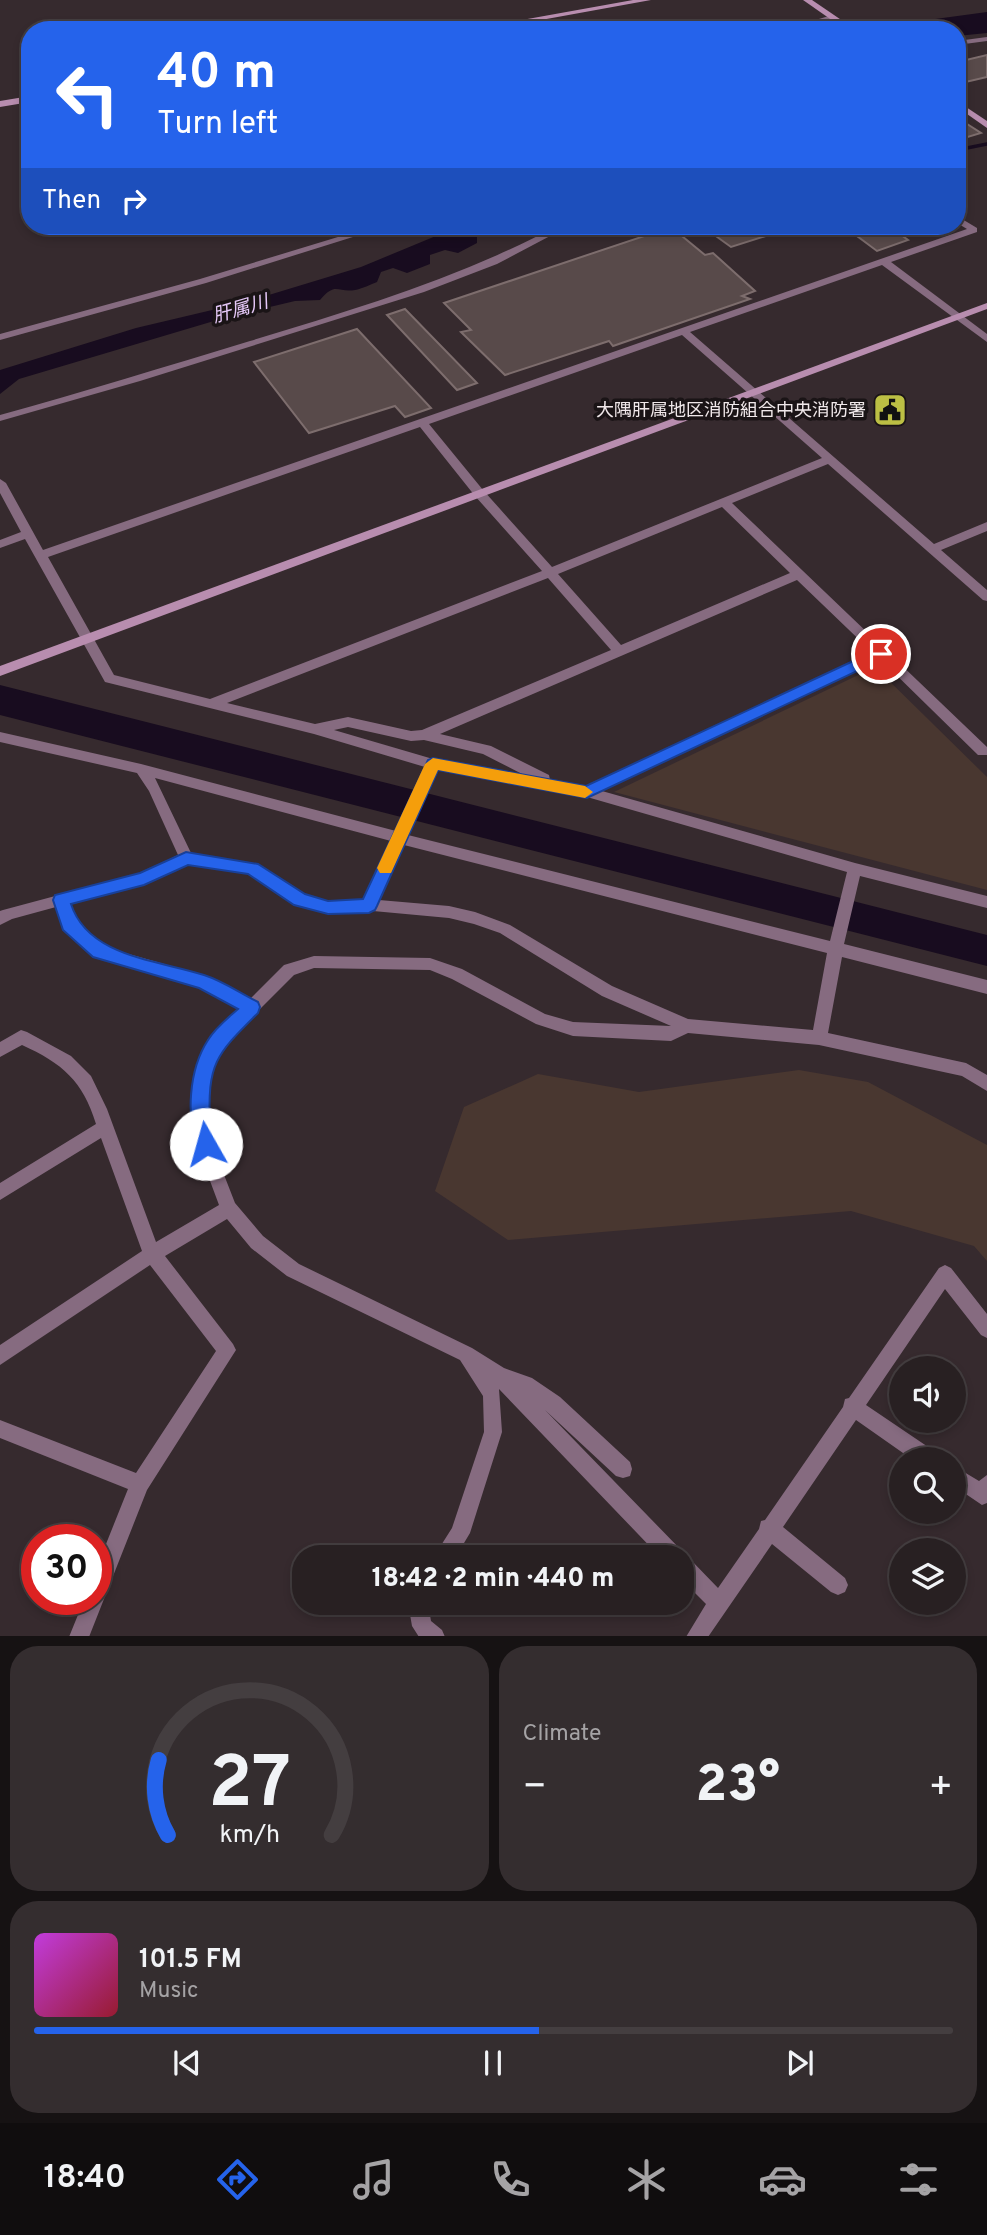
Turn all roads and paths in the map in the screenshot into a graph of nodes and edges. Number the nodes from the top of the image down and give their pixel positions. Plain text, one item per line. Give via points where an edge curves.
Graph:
1 (647, 0) edge
2 (807, 0) edge
3 (834, 18) junction
4 (523, 21) edge
5 (822, 21) edge
6 (838, 21) edge
7 (987, 39) edge
8 (966, 42) edge
9 (21, 100) edge
10 (0, 104) edge
11 (966, 110) edge
12 (987, 125) edge
13 (966, 225) edge
14 (966, 233) edge
15 (354, 235) edge
16 (548, 235) edge
17 (960, 235) edge
18 (884, 262) junction
19 (987, 306) edge
20 (957, 317) junction
21 (684, 332) junction
22 (0, 337) edge
23 (987, 339) edge
24 (754, 392) junction
25 (0, 418) edge
26 (422, 422) junction
27 (830, 459) junction
28 (0, 483) edge
29 (479, 494) junction
30 (724, 502) junction
31 (987, 526) edge
32 (29, 533) junction
33 (0, 544) edge
34 (934, 549) junction
35 (41, 555) junction
36 (550, 573) junction
37 (799, 574) junction
38 (987, 597) edge
39 (88, 637) junction
40 (619, 651) junction
41 (881, 654) junction
42 (3, 668) edge
43 (211, 704) junction
44 (314, 729) junction
45 (424, 736) junction
46 (0, 737) edge
47 (986, 752) edge
48 (433, 764) junction
49 (141, 769) junction
50 (558, 786) junction
51 (587, 792) junction
52 (401, 834) junction
53 (186, 858) junction
54 (855, 869) junction
55 (61, 900) junction
56 (987, 902) edge
57 (369, 906) junction
58 (0, 919) edge
59 (836, 946) junction
60 (987, 987) edge
61 (251, 1007) junction
62 (687, 1026) junction
63 (819, 1038) junction
64 (0, 1049) edge
65 (987, 1084) edge
66 (105, 1126) junction
67 (0, 1192) edge
68 (229, 1208) junction
69 (152, 1254) junction
70 (987, 1329) edge
71 (466, 1354) junction
72 (0, 1356) edge
73 (500, 1376) junction
74 (852, 1406) junction
75 (0, 1429) edge
76 (911, 1447) edge
77 (623, 1469) dead end
78 (140, 1484) junction
79 (966, 1484) edge
80 (987, 1485) edge
81 (768, 1528) junction
82 (452, 1545) edge
83 (662, 1545) edge
84 (112, 1554) edge
85 (694, 1577) edge
86 (838, 1584) dead end
87 (718, 1602) junction
88 (88, 1615) edge
89 (420, 1615) edge
90 (79, 1636) edge
91 (435, 1636) edge
92 (696, 1636) edge

1 - 4 street
2 - 3 street
3 - 5 street
3 - 6 street
7 - 8 street
9 - 10 street
11 - 12 street
13 - 14 street via 974,230
15 - 22 street
16 - 25 street via 405,298
17 - 18 street
18 - 20 street
18 - 21 street
19 - 20 street
20 - 23 street
20 - 24 street
21 - 24 street
21 - 26 street
24 - 27 street
24 - 29 street
26 - 29 street
26 - 35 street
27 - 30 street
27 - 34 street
28 - 32 street
29 - 36 street
29 - 39 street
30 - 36 street
30 - 37 street
31 - 34 street
32 - 33 street
32 - 35 street
34 - 38 street
35 - 39 street
36 - 40 street
36 - 43 street
37 - 40 street
37 - 41 street
39 - 42 street
39 - 43 street via 110,678
40 - 45 street
41 - 47 street
41 - 51 street
43 - 44 street
44 - 45 street via 348,722
44 - 48 street
45 - 50 street via 486,750
46 - 49 street
48 - 50 street
48 - 52 street
49 - 52 street
49 - 53 street
50 - 51 street
51 - 54 street
52 - 57 street
52 - 59 street
53 - 55 street via 144,878
53 - 57 street via 252,868 300,900 328,908
54 - 56 street
54 - 59 street
55 - 58 street
55 - 61 street via 69,925 99,952 203,982
57 - 62 street via 449,912 505,929 607,990
59 - 60 street
59 - 63 street
61 - 62 street via 289,970 314,962 430,964 541,1019 573,1029 671,1034
61 - 68 street via 215,1044 203,1069 201,1126
62 - 63 street
63 - 65 street via 966,1070
64 - 66 street via 21,1037 55,1052 97,1097
66 - 67 street
66 - 69 street
68 - 69 street
68 - 71 street via 257,1242 293,1270
69 - 72 street
69 - 78 street via 227,1350
70 - 74 street via 946,1274
71 - 73 street
71 - 82 street via 492,1392 493,1432 460,1533
73 - 77 street via 526,1384 553,1404
73 - 83 street
74 - 76 street
74 - 81 street
75 - 78 street
78 - 84 street
79 - 80 street via 982,1495
81 - 86 street
81 - 87 street
85 - 87 street
87 - 92 street
88 - 90 street
89 - 91 street via 422,1626

